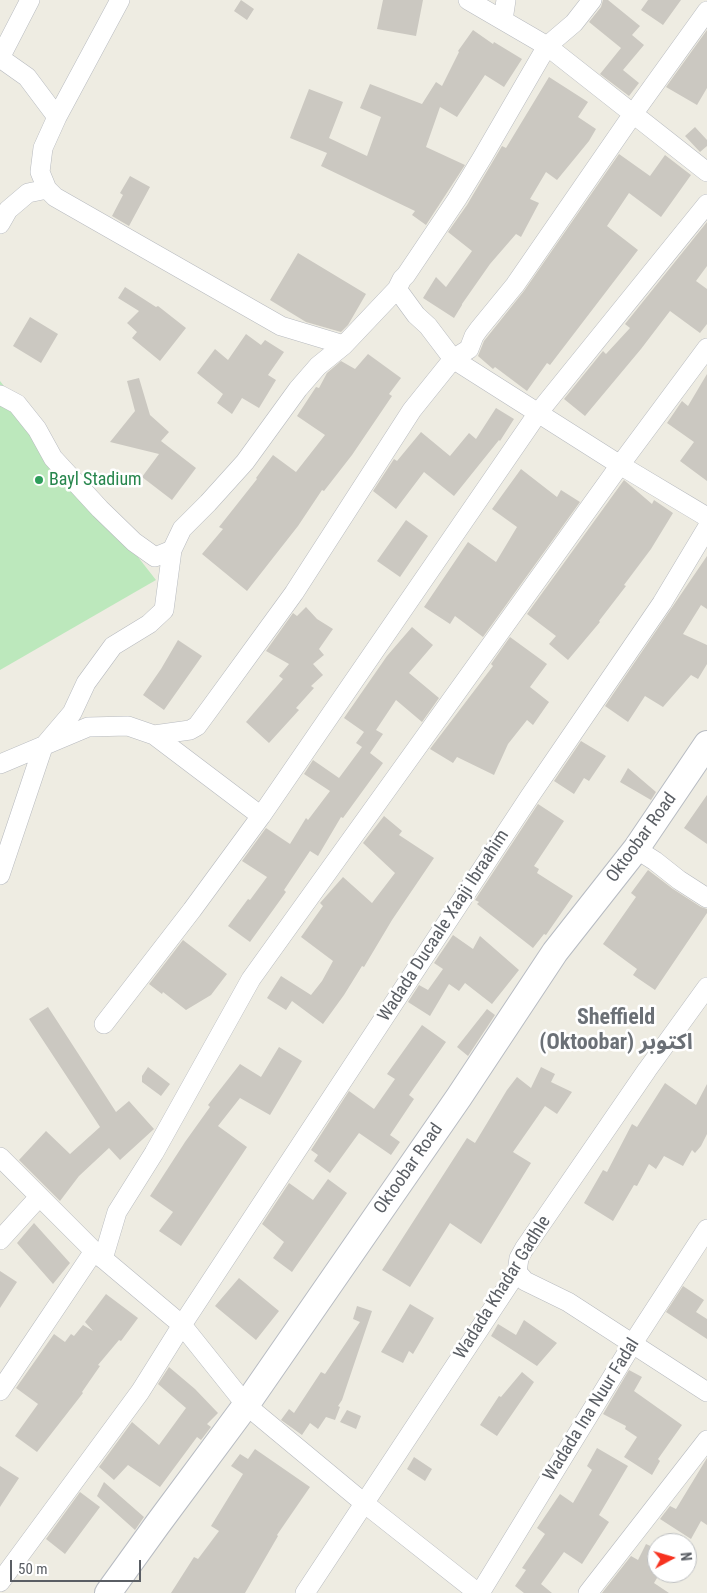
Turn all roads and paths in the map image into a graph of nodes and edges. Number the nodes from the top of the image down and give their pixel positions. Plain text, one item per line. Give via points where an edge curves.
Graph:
1 (30, 0) edge
2 (120, 0) edge
3 (468, 0) edge
4 (506, 0) edge
5 (592, 0) edge
6 (707, 11) edge
7 (503, 20) junction
8 (547, 46) junction
9 (633, 114) junction
10 (57, 117) junction
11 (707, 172) edge
12 (47, 189) junction
13 (707, 204) edge
14 (0, 224) edge
15 (398, 289) junction
16 (344, 346) junction
17 (707, 348) edge
18 (453, 359) junction
19 (0, 395) edge
20 (538, 412) junction
21 (620, 465) junction
22 (707, 517) edge
23 (707, 528) edge
24 (172, 550) junction
25 (154, 735) junction
26 (707, 744) edge
27 (43, 747) junction
28 (0, 764) edge
29 (261, 816) junction
30 (636, 849) junction
31 (0, 875) edge
32 (707, 898) edge
33 (707, 987) edge
34 (104, 1024) dead end
35 (0, 1157) edge
36 (39, 1197) junction
37 (707, 1229) edge
38 (0, 1240) edge
39 (98, 1255) junction
40 (517, 1272) junction
41 (182, 1325) junction
42 (633, 1343) junction
43 (0, 1391) edge
44 (707, 1392) edge
45 (246, 1405) junction
46 (707, 1440) edge
47 (364, 1503) junction
48 (0, 1582) edge
49 (108, 1593) edge
50 (305, 1593) edge
51 (479, 1593) edge
52 (588, 1593) edge

1 - 10 street via 0,58 27,78
2 - 10 street
3 - 7 street
4 - 7 street
5 - 8 street via 574,23
6 - 9 street
7 - 8 street
8 - 9 street
8 - 15 street via 482,158
9 - 11 street
9 - 18 street via 515,285 474,336 469,350
10 - 12 street via 43,148 40,172
12 - 14 street via 28,193 8,210
12 - 16 street via 137,245 281,326
13 - 20 street
15 - 16 street
15 - 18 street
16 - 24 street via 318,366 298,389 245,462 182,529
17 - 21 street
18 - 20 street
18 - 25 street via 412,410 294,593 197,726
19 - 24 street via 17,404 37,429 53,458 134,542 155,557
20 - 21 street
20 - 29 street
21 - 22 street
21 - 39 street via 251,979 154,1153 117,1212
23 - 41 street, Wadada Ducaale Xaaji Ibraahim via 662,603 530,796
24 - 27 street via 164,610 149,624 113,646 86,683 72,713
25 - 27 street via 128,726 88,727
25 - 29 street
26 - 30 street, Oktoobar Road
27 - 28 street
27 - 31 street
29 - 34 street
30 - 32 street
30 - 45 street, Oktoobar Road via 555,952
33 - 40 street, Wadada Khadar Gadhle via 524,1249
35 - 36 street
36 - 38 street
36 - 39 street
37 - 42 street, Wadada Ina Nuur Fadal
39 - 41 street
39 - 43 street
40 - 42 street via 524,1281 568,1302
40 - 47 street, Wadada Khadar Gadhle
41 - 45 street
41 - 48 street, Wadada Ducaale Xaaji Ibraahim via 140,1392
42 - 44 street
42 - 51 street, Wadada Ina Nuur Fadal
45 - 47 street
45 - 49 street, Oktoobar Road
46 - 52 street
47 - 50 street, Wadada Khadar Gadhle
47 - 51 street

